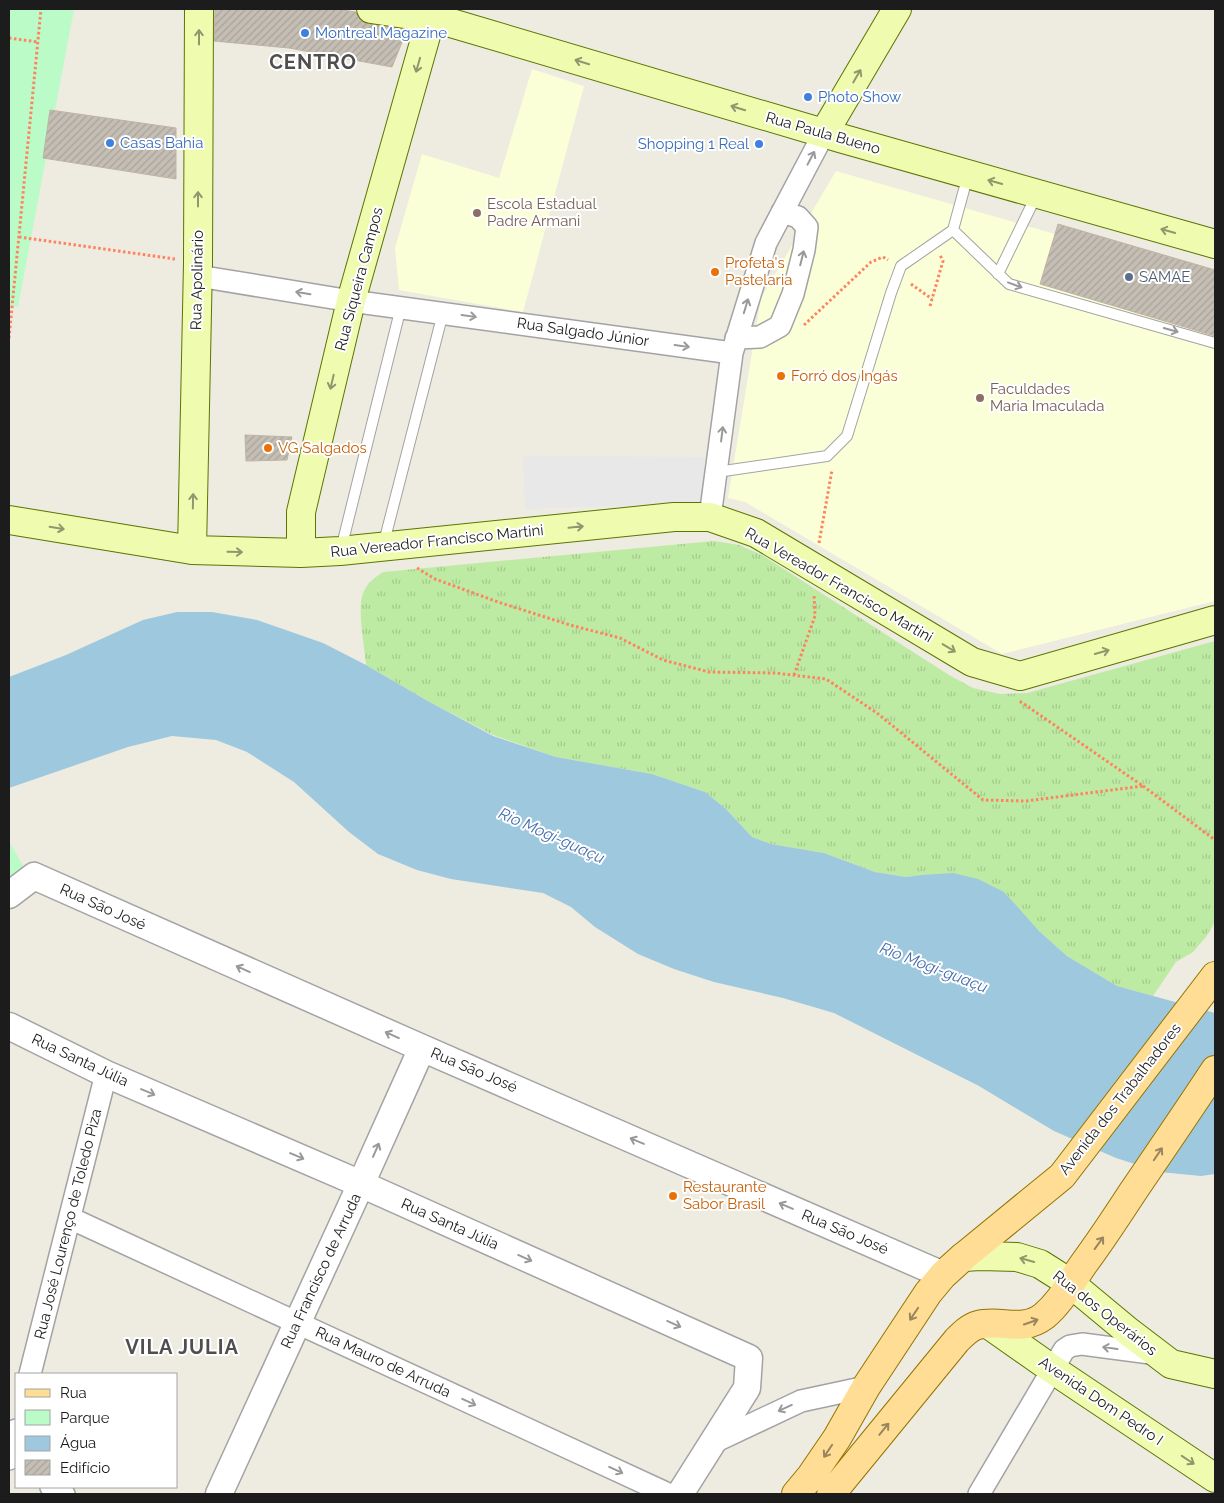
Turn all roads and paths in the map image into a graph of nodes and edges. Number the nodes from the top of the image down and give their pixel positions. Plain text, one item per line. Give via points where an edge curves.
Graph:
1 (41, 9) edge
2 (199, 9) edge
3 (370, 9) edge
4 (897, 9) edge
5 (434, 14) edge
6 (9, 38) edge
7 (38, 42) junction
8 (824, 133) junction
9 (968, 174) junction
10 (1037, 194) junction
11 (782, 212) junction
12 (953, 230) junction
13 (19, 237) junction
14 (934, 243) junction
15 (1215, 244) edge
16 (198, 269) junction
17 (899, 272) junction
18 (998, 274) junction
19 (932, 299) junction
20 (351, 301) junction
21 (930, 306) dead end
22 (402, 307) junction
23 (444, 313) junction
24 (780, 326) junction
25 (9, 338) edge
26 (1215, 343) edge
27 (734, 346) junction
28 (836, 447) junction
29 (717, 472) junction
30 (710, 518) junction
31 (9, 520) edge
32 (383, 547) junction
33 (192, 550) junction
34 (340, 551) junction
35 (301, 553) junction
36 (412, 565) dead end
37 (810, 565) junction
38 (1215, 620) edge
39 (794, 675) junction
40 (1017, 699) dead end
41 (1143, 786) junction
42 (1215, 840) edge
43 (9, 895) edge
44 (1215, 976) edge
45 (9, 1026) edge
46 (422, 1048) junction
47 (1215, 1070) edge
48 (106, 1074) junction
49 (361, 1184) junction
50 (70, 1218) junction
51 (953, 1266) junction
52 (1070, 1283) junction
53 (298, 1322) junction
54 (988, 1324) junction
55 (1158, 1354) junction
56 (1052, 1369) junction
57 (30, 1373) edge
58 (1215, 1374) edge
59 (866, 1387) junction
60 (15, 1434) edge
61 (712, 1443) junction
62 (9, 1460) edge
63 (1215, 1478) edge
64 (53, 1488) edge
65 (64, 1494) edge
66 (219, 1494) edge
67 (668, 1494) edge
68 (680, 1494) edge
69 (796, 1494) edge
70 (831, 1494) edge
71 (979, 1494) edge

1 - 7 path
16 -> 2 main road, Rua Apolinário
3 - 5 main road, Rua Paula Bueno
8 -> 4 main road
8 -> 5 main road, Rua Paula Bueno via 451,23
5 -> 20 main road, Rua Siqueira Campos
6 - 7 path
7 - 13 path
8 - 9 main road, Rua Paula Bueno
11 -> 8 street
10 -> 9 main road, Rua Paula Bueno
9 - 12 lane
15 -> 10 main road, Rua Paula Bueno
10 - 18 lane
24 -> 11 street via 793,294 808,227 798,217
27 -> 11 street via 766,244
12 - 14 lane
12 - 18 lane
13 - 16 path
13 - 25 path
14 - 17 lane via 901,266
14 - 19 path via 943,261
20 -> 16 street, Rua Salgado Júnior
33 -> 16 main road, Rua Apolinário
17 - 19 path
17 - 24 path via 883,257 871,262 801,328
17 - 28 lane via 847,436
18 -> 26 lane via 1009,284
19 - 21 path
20 - 22 street, Rua Salgado Júnior
20 -> 35 main road, Rua Siqueira Campos via 301,512
22 - 23 street, Rua Salgado Júnior
22 - 34 lane
23 -> 27 street, Rua Salgado Júnior
23 - 32 lane
24 - 27 street, Rua Salgado Júnior
29 -> 27 street
28 - 29 lane via 827,456
28 - 37 path
29 - 30 street
32 -> 30 main road, Rua Vereador Francisco Martini via 674,517
30 - 37 main road, Rua Vereador Francisco Martini via 756,533
31 -> 33 main road, Rua Vereador Francisco Martini
32 - 34 main road, Rua Vereador Francisco Martini
33 -> 35 main road, Rua Vereador Francisco Martini
34 - 35 main road, Rua Vereador Francisco Martini
36 - 39 path via 435,579 498,602 620,638 663,660 709,672
37 -> 38 main road, Rua Vereador Francisco Martini via 972,662 1020,676
37 - 39 path via 815,616
39 - 41 path via 826,679 877,713 983,800 1026,800
40 - 41 path
41 - 42 path
46 -> 43 street, Rua São José via 34,876
44 - 51 main road, Avenida dos Trabalhadores via 1062,1176
45 - 48 street, Rua Santa Júlia
49 -> 46 street, Rua Francisco de Arruda
51 -> 46 street, Rua São José
52 -> 47 main road
48 -> 49 street, Rua Santa Júlia
48 - 50 street, Rua José Lourenço de Toledo Piza
49 - 53 street, Rua Francisco de Arruda
49 -> 61 street, Rua Santa Júlia via 750,1358 747,1388
50 - 53 street, Rua Mauro de Arruda
50 - 57 street, Rua José Lourenço de Toledo Piza
52 -> 51 main road, Rua dos Operários via 1040,1264 1017,1257 980,1256
51 -> 59 main road, Avenida dos Trabalhadores via 928,1293
54 -> 52 main road via 1030,1324 1055,1305
52 - 55 main road, Rua dos Operários
53 - 66 street, Rua Francisco de Arruda
53 -> 67 street, Rua Mauro de Arruda
54 - 56 main road, Avenida Dom Pedro I
70 -> 54 main road via 956,1340 972,1328
55 -> 56 street via 1082,1344 1064,1350
55 - 58 main road, Rua dos Operários via 1171,1364
56 -> 63 main road, Avenida Dom Pedro I
56 - 71 street
59 -> 61 street via 801,1401
59 -> 69 main road, Avenida dos Trabalhadores via 837,1438
60 - 62 street
61 - 68 street, Rua Santa Júlia
64 - 65 street

